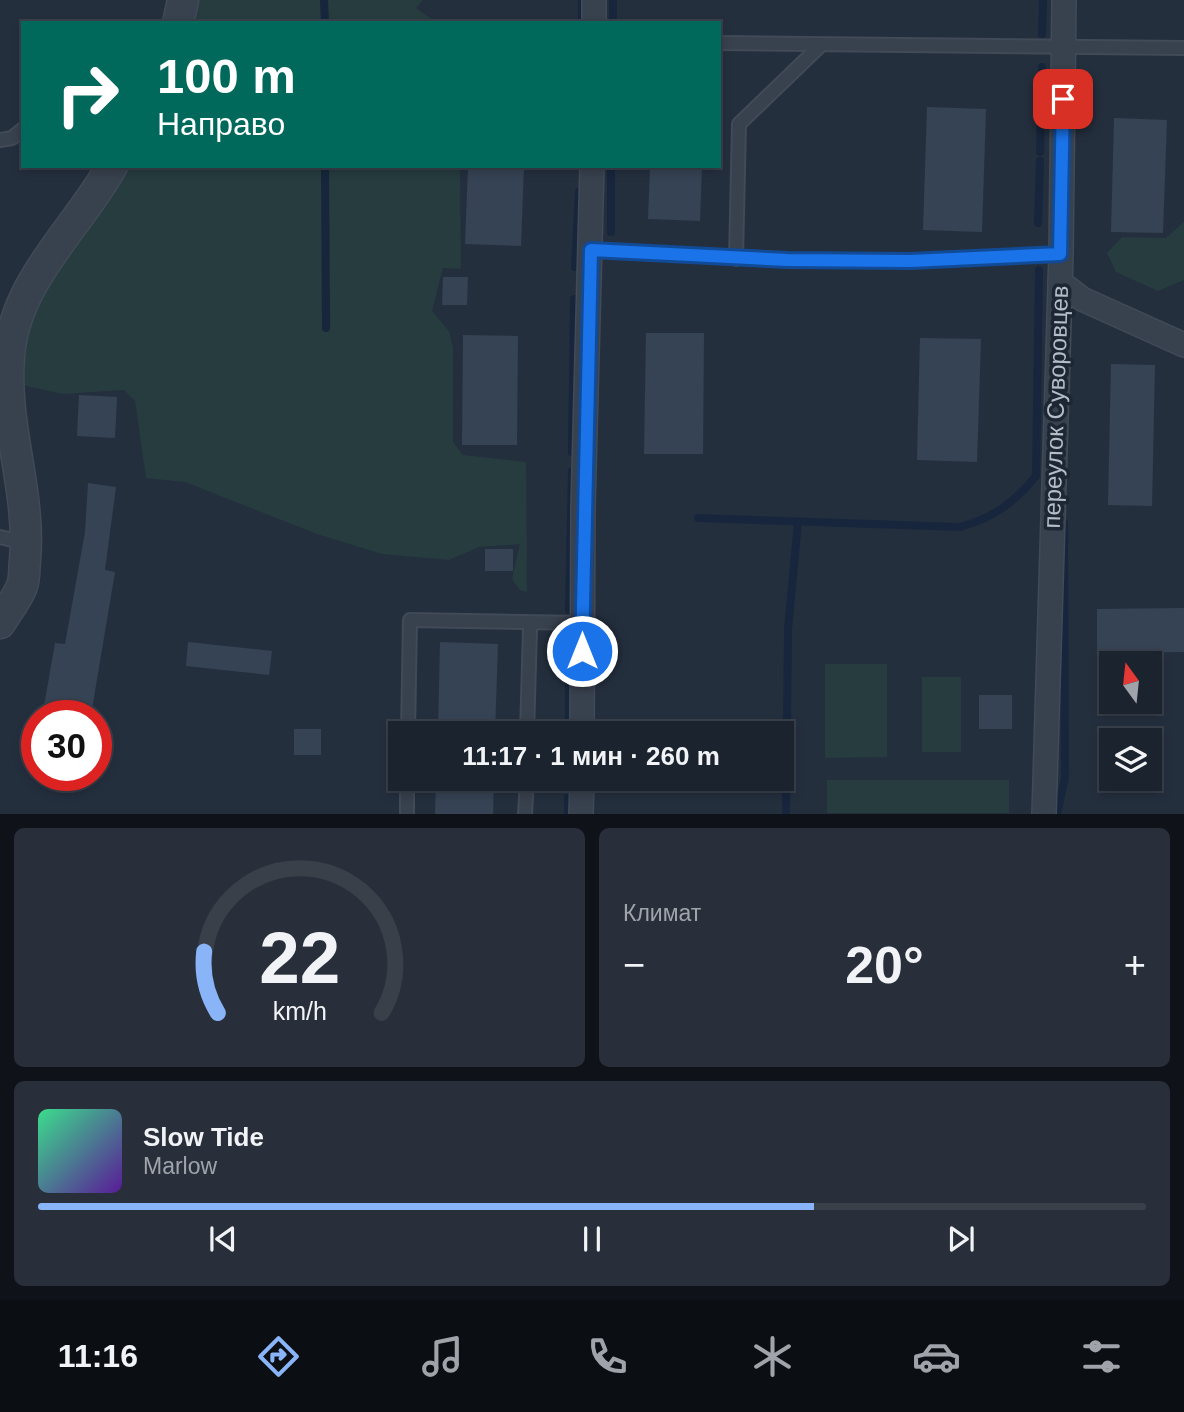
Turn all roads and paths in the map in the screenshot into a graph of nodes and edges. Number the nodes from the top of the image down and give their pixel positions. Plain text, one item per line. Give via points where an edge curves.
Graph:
1 (183, 0) edge
2 (594, 0) edge
3 (1064, 0) edge
4 (178, 21) edge
5 (594, 21) edge
6 (721, 43) edge
7 (820, 46) junction
8 (1064, 48) junction
9 (1184, 48) edge
10 (21, 131) edge
11 (0, 140) edge
12 (111, 168) edge
13 (592, 168) edge
14 (591, 250) junction
15 (1060, 254) junction
16 (736, 259) junction
17 (1060, 282) junction
18 (1184, 345) edge
19 (13, 540) edge
20 (0, 623) edge
21 (533, 623) junction
22 (582, 623) junction
23 (408, 721) edge
24 (527, 721) edge
25 (582, 721) edge
26 (407, 791) edge
27 (526, 791) edge
28 (582, 791) edge
29 (407, 814) edge
30 (525, 814) edge
31 (581, 814) edge
32 (1044, 814) edge

1 - 4 street
2 - 5 street
3 - 8 street, переулок Суворовцев
6 - 7 lane
7 - 8 lane
7 - 16 lane via 739,124
8 - 9 lane
8 - 15 street, переулок Суворовцев
10 - 11 lane
12 - 19 street via 51,251 24,299 9,355 9,403 24,497
13 - 14 street
14 - 16 lane
14 - 22 street
15 - 16 lane via 910,261
15 - 17 street, переулок Суворовцев
17 - 18 street via 1082,299
17 - 32 street, переулок Суворовцев
19 - 20 street via 23,585
21 - 22 lane
21 - 23 lane via 411,620
21 - 24 lane
22 - 25 street
26 - 29 lane
27 - 30 lane
28 - 31 street

